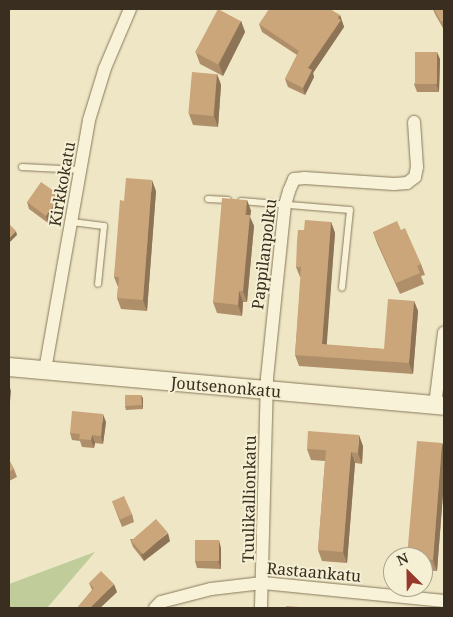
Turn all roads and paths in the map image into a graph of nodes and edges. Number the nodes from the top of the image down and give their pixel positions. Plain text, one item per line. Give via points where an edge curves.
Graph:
1 (128, 9) edge
2 (414, 122) dead end
3 (22, 167) dead end
4 (81, 170) junction
5 (208, 199) dead end
6 (285, 205) junction
7 (72, 222) junction
8 (98, 284) dead end
9 (342, 288) dead end
10 (444, 333) edge
11 (9, 367) edge
12 (45, 370) junction
13 (268, 391) junction
14 (440, 405) edge
15 (263, 582) junction
16 (444, 601) edge
17 (155, 608) edge
18 (261, 608) edge

1 - 4 street, Kirkkokatu via 96,94
2 - 6 street, Pappilanpolku via 417,167 414,177 407,183 294,179
3 - 4 lane
4 - 7 street, Kirkkokatu
5 - 6 lane
6 - 9 lane via 350,210
6 - 13 street, Pappilanpolku
7 - 8 lane via 104,226
7 - 12 street, Kirkkokatu
10 - 14 street
11 - 12 main road, Joutsenonkatu
12 - 13 main road, Joutsenonkatu
13 - 14 main road, Joutsenonkatu
13 - 15 street, Tuulikallionkatu
15 - 16 street, Rastaankatu
15 - 17 street, Rastaankatu via 211,589 162,602
15 - 18 street, Tuulikallionkatu

